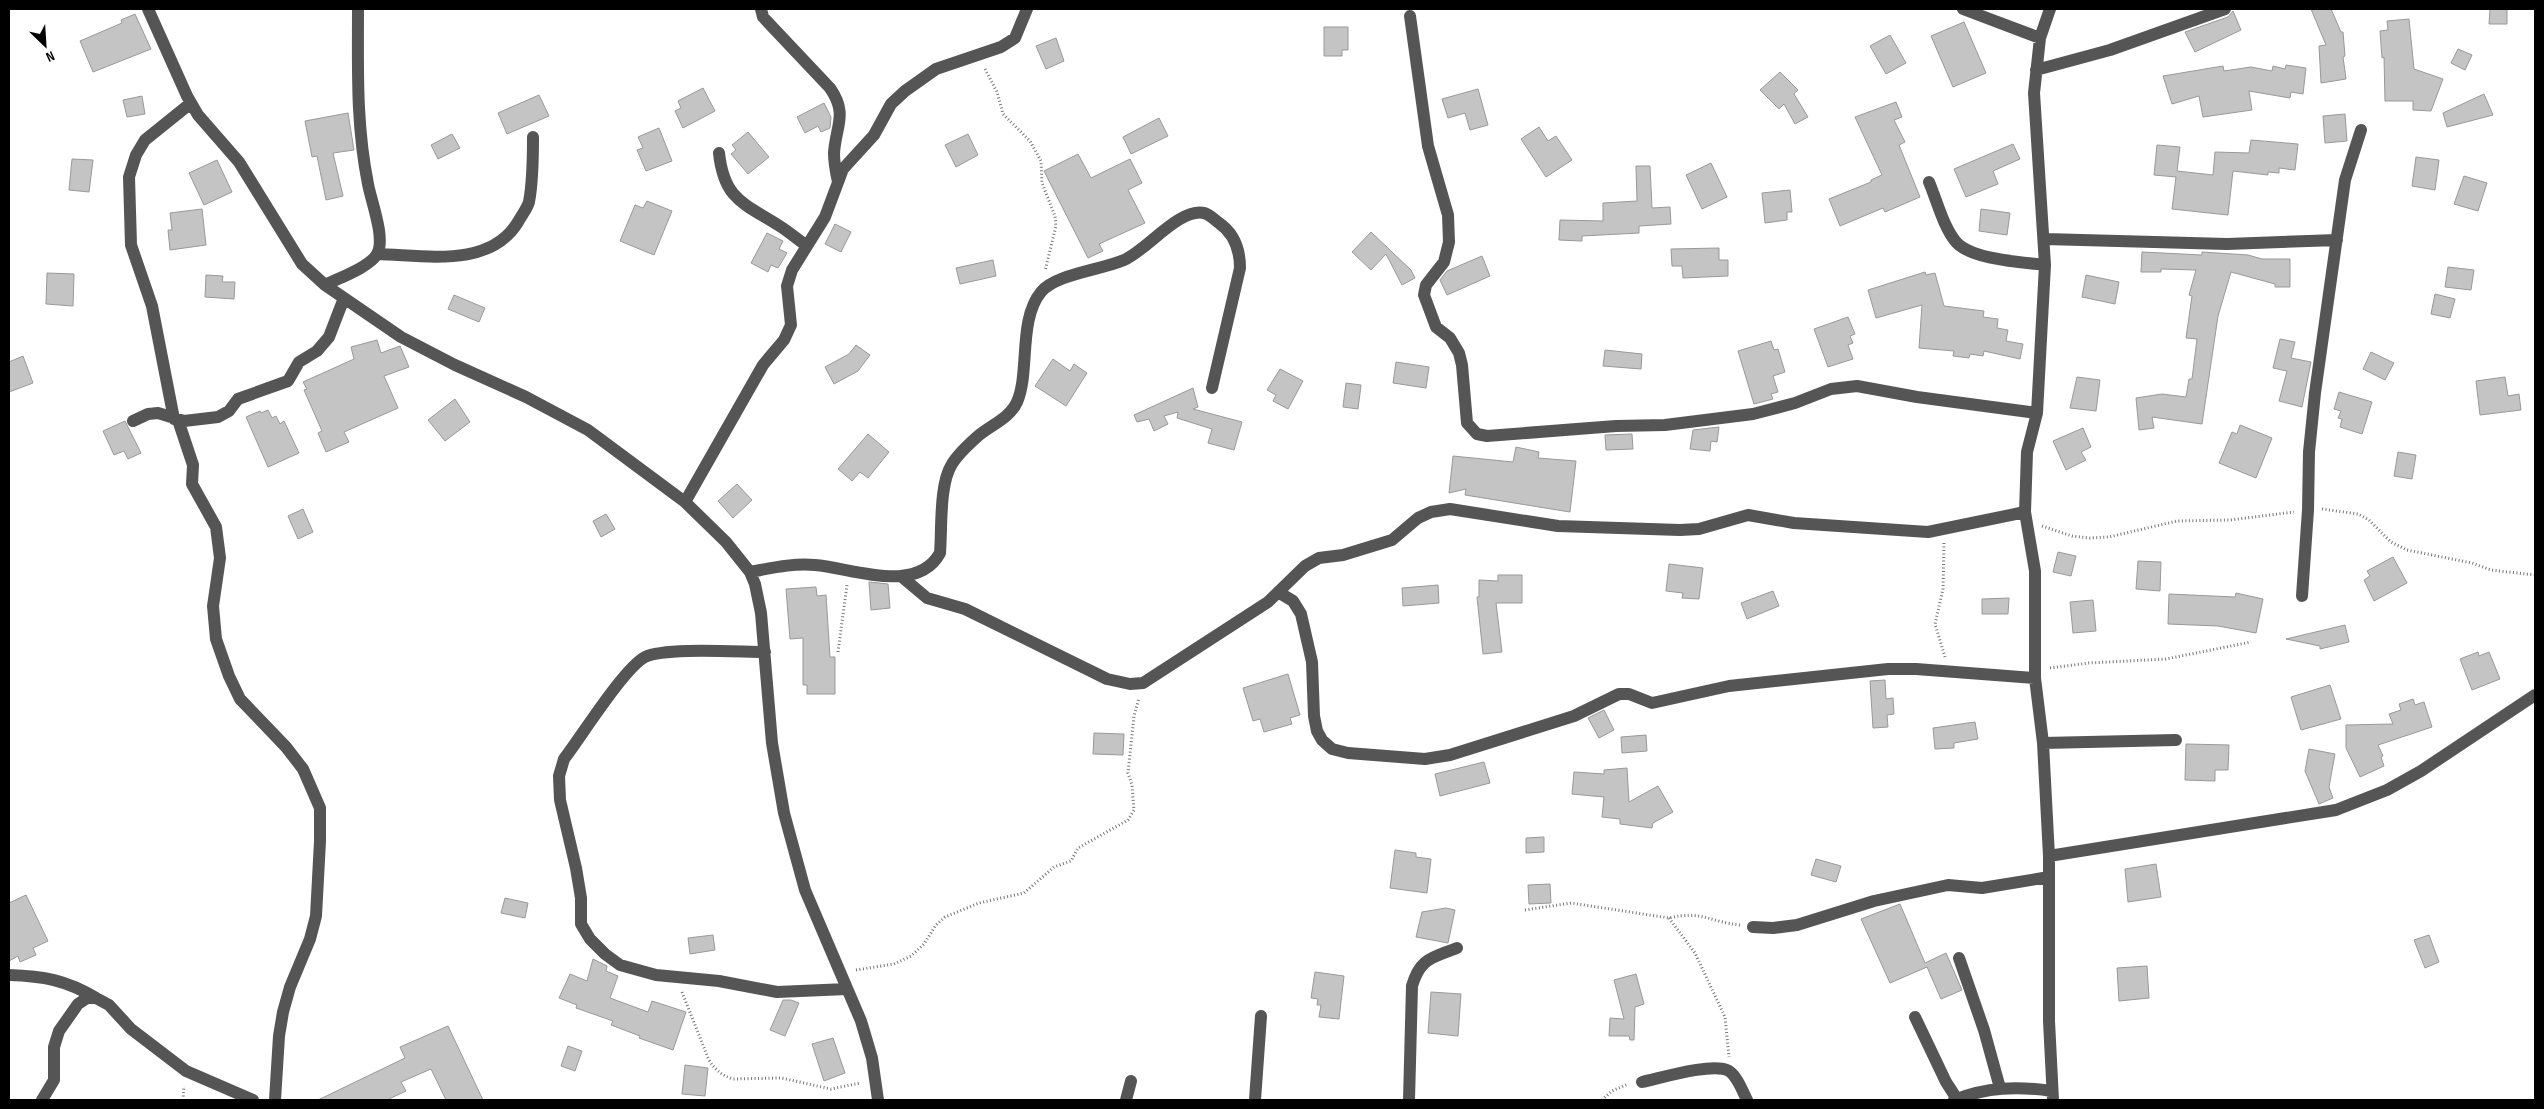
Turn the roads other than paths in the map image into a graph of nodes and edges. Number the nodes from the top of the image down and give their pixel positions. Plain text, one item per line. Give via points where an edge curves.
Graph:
1 (148, 9) edge
2 (358, 9) edge
3 (761, 9) edge
4 (1027, 9) edge
5 (1963, 9) edge
6 (2050, 9) edge
7 (2226, 9) edge
8 (1410, 16) dead end
9 (2040, 38) junction
10 (2036, 70) junction
11 (191, 103) junction
12 (2361, 130) dead end
13 (533, 137) dead end
14 (719, 153) dead end
15 (838, 182) junction
16 (1929, 182) dead end
17 (2044, 240) junction
18 (2336, 240) junction
19 (807, 246) junction
20 (377, 254) junction
21 (2045, 265) junction
22 (325, 285) junction
23 (344, 298) junction
24 (1212, 388) dead end
25 (2037, 413) junction
26 (176, 419) junction
27 (133, 421) dead end
28 (685, 502) junction
29 (2026, 518) junction
30 (750, 572) junction
31 (902, 577) junction
32 (1278, 592) junction
33 (2302, 596) dead end
34 (764, 652) junction
35 (2034, 674) junction
36 (2535, 695) edge
37 (2176, 740) dead end
38 (2042, 743) junction
39 (2049, 856) junction
40 (2049, 877) junction
41 (1753, 927) road end
42 (1457, 948) dead end
43 (1959, 958) dead end
44 (9, 976) edge
45 (847, 989) junction
46 (96, 998) junction
47 (1261, 1016) dead end
48 (1915, 1017) dead end
49 (1131, 1081) dead end
50 (1642, 1082) road end
51 (2000, 1088) junction
52 (2052, 1096) edge
53 (42, 1100) edge
54 (253, 1100) edge
55 (275, 1100) edge
56 (878, 1100) edge
57 (1126, 1100) edge
58 (1255, 1100) edge
59 (1409, 1100) edge
60 (1747, 1100) edge
61 (1956, 1100) edge

1 - 11 street
2 - 20 street via 358,114 370,196 381,239
3 - 15 street via 763,17 839,101 834,154
4 - 15 street via 1014,38 1001,47 936,68 905,90 891,104 874,135 843,169
5 - 9 street
6 - 9 street
7 - 10 street via 2110,50
8 - 25 street via 1428,146 1448,215 1449,242 1444,262 1426,285 1424,295 1436,327 1450,338 1459,353 1467,423 1477,434 1664,425 1753,414 1832,389 1857,386
9 - 10 street
10 - 17 street via 2034,93
11 - 22 street via 244,168 302,264
11 - 26 street via 145,140 129,176 131,245 152,306
12 - 18 street via 2344,180
13 - 20 street via 529,204 514,228 493,246 461,256
14 - 19 street via 724,181 738,200
15 - 19 street via 826,217
16 - 21 street via 1956,242 1969,251 1996,258
17 - 18 street via 2218,244
17 - 21 street
18 - 33 street via 2309,452
19 - 28 street via 792,270 787,286 791,325 784,340 763,365
20 - 22 street via 366,264
21 - 25 street
22 - 23 street
23 - 26 street via 329,337 317,351 299,362 288,381 238,398 229,412 218,417
23 - 28 street via 401,337 588,430
24 - 31 street via 1240,268 1240,252 1232,235 1205,213 1193,212 1126,259 1056,281 1042,291 1034,302 1026,335 1018,400 1012,410 978,437 952,464 944,492 940,553 928,566
25 - 29 street via 2028,452
26 - 27 street via 158,413
26 - 55 street via 193,465 192,484 216,527 220,558 213,606 216,639 229,676 240,699 286,746 303,769 320,808 316,916 283,1012
28 - 30 street via 726,542
29 - 32 street via 1915,532 1794,523 1748,515 1699,529 1590,528 1450,509 1418,518 1392,540 1343,555 1318,558
29 - 35 street via 2035,571
30 - 31 street via 813,565
30 - 34 street via 760,606
31 - 32 street via 927,598 965,609 1107,679 1130,684 1143,682 1268,602
32 - 35 street via 1293,601 1301,614 1312,662 1317,731 1332,749 1348,753 1425,759 1450,754 1574,716 1619,694 1629,694 1652,703 1729,686 1879,670
34 - 45 street via 772,743 784,813 805,890
34 - 45 street via 665,652 645,657 628,672 564,760 559,776 560,800 580,891 582,924 590,939 620,966 777,992
35 - 38 street
36 - 39 street via 2421,771 2387,790 2336,810
37 - 38 street
38 - 39 street
39 - 40 street
40 - 41 street via 1982,888 1948,884 1874,900 1797,925
40 - 52 street
42 - 59 street via 1424,961 1416,971 1412,986
43 - 51 street
44 - 46 street via 36,977 75,985
45 - 56 street via 866,1036
46 - 53 street via 87,998 78,1004 59,1031 54,1046 54,1080
46 - 54 street via 109,1005 131,1029 186,1071
47 - 58 street
48 - 61 street
49 - 57 street
50 - 60 street via 1722,1068 1731,1072
51 - 52 street via 2027,1087
51 - 61 street via 1975,1091

